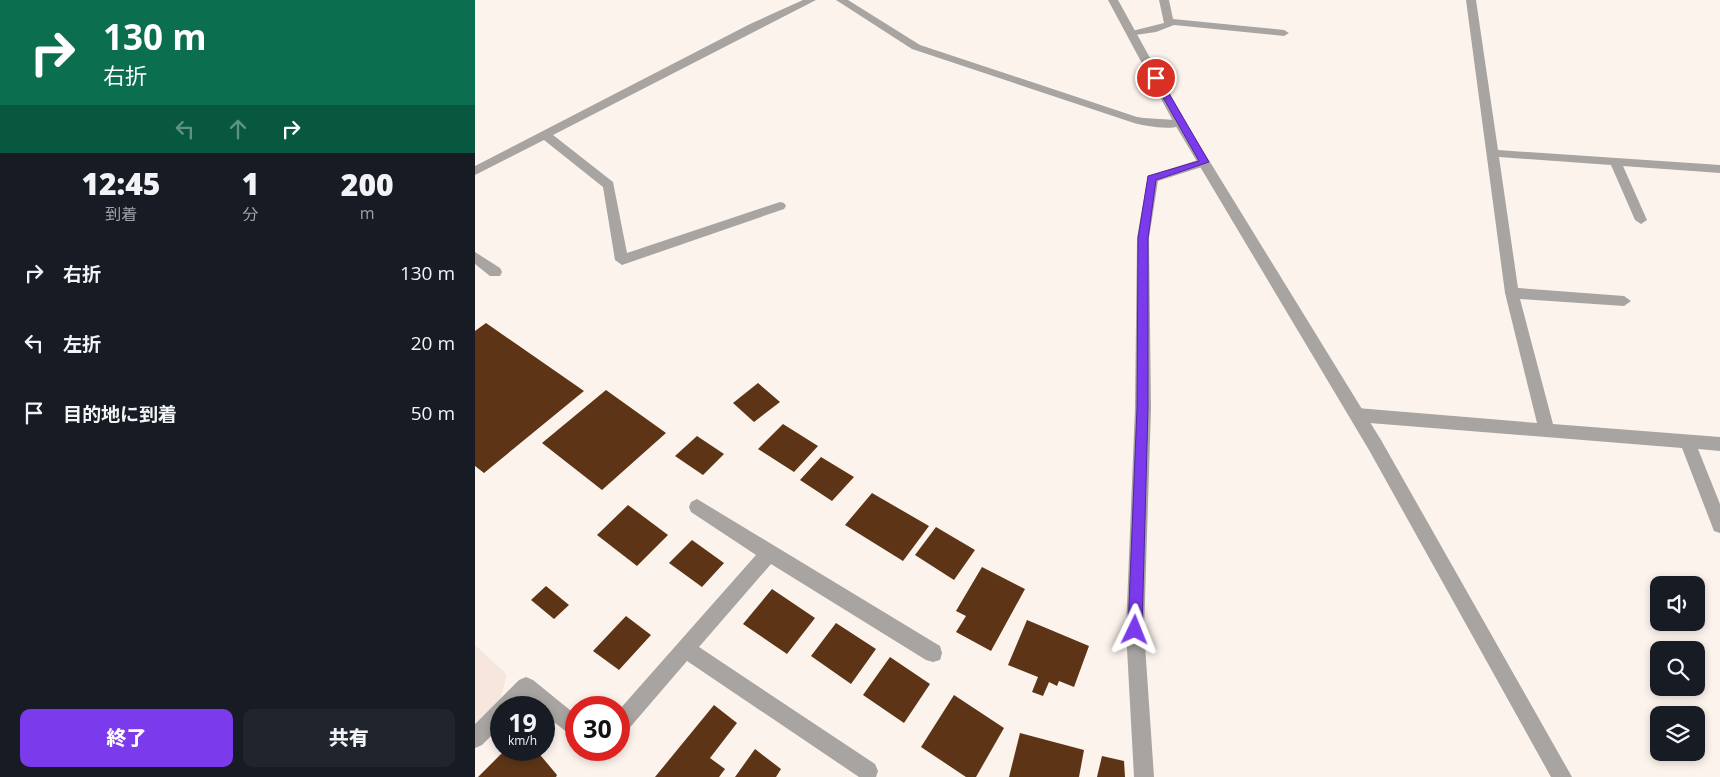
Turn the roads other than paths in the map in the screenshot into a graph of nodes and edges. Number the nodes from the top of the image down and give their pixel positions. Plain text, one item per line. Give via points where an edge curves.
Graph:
1 (811, 0) edge
2 (841, 0) edge
3 (1113, 0) edge
4 (1164, 0) edge
5 (1471, 0) edge
6 (1168, 21) junction
7 (1284, 33) dead end
8 (1132, 34) junction
9 (1181, 122) junction
10 (545, 135) junction
11 (1492, 153) junction
12 (1204, 162) junction
13 (1615, 162) junction
14 (1720, 169) edge
15 (475, 171) edge
16 (779, 206) dead end
17 (1641, 220) dead end
18 (475, 257) edge
19 (495, 272) dead end
20 (1512, 293) junction
21 (1624, 302) dead end
22 (1357, 415) junction
23 (1547, 430) junction
24 (1687, 441) junction
25 (1720, 444) edge
26 (697, 507) dead end
27 (1720, 525) edge
28 (769, 554) junction
29 (685, 649) junction
30 (933, 654) dead end
31 (517, 696) edge
32 (537, 696) edge
33 (555, 710) edge
34 (630, 712) edge
35 (565, 718) edge
36 (490, 723) edge
37 (475, 738) edge
38 (868, 771) dead end
39 (1144, 777) edge
40 (1562, 777) edge

1 - 10 street via 753,26
2 - 9 street via 915,47 1135,120 1157,124
3 - 8 street
4 - 6 street
5 - 11 street
6 - 7 street
6 - 8 street via 1169,24 1162,27
8 - 9 street
9 - 12 street
10 - 15 street
10 - 16 street via 609,185 622,260
11 - 13 street
11 - 20 street
12 - 22 street
12 - 39 street via 1151,179 1143,238 1143,408 1135,630
13 - 14 street
13 - 17 street
18 - 19 street
20 - 21 street
20 - 23 street
22 - 23 street
22 - 40 street
23 - 24 street
24 - 25 street
24 - 27 street
26 - 28 street
28 - 29 street
28 - 30 street
29 - 34 street
29 - 38 street
31 - 32 street via 526,687
33 - 35 street
36 - 37 street

